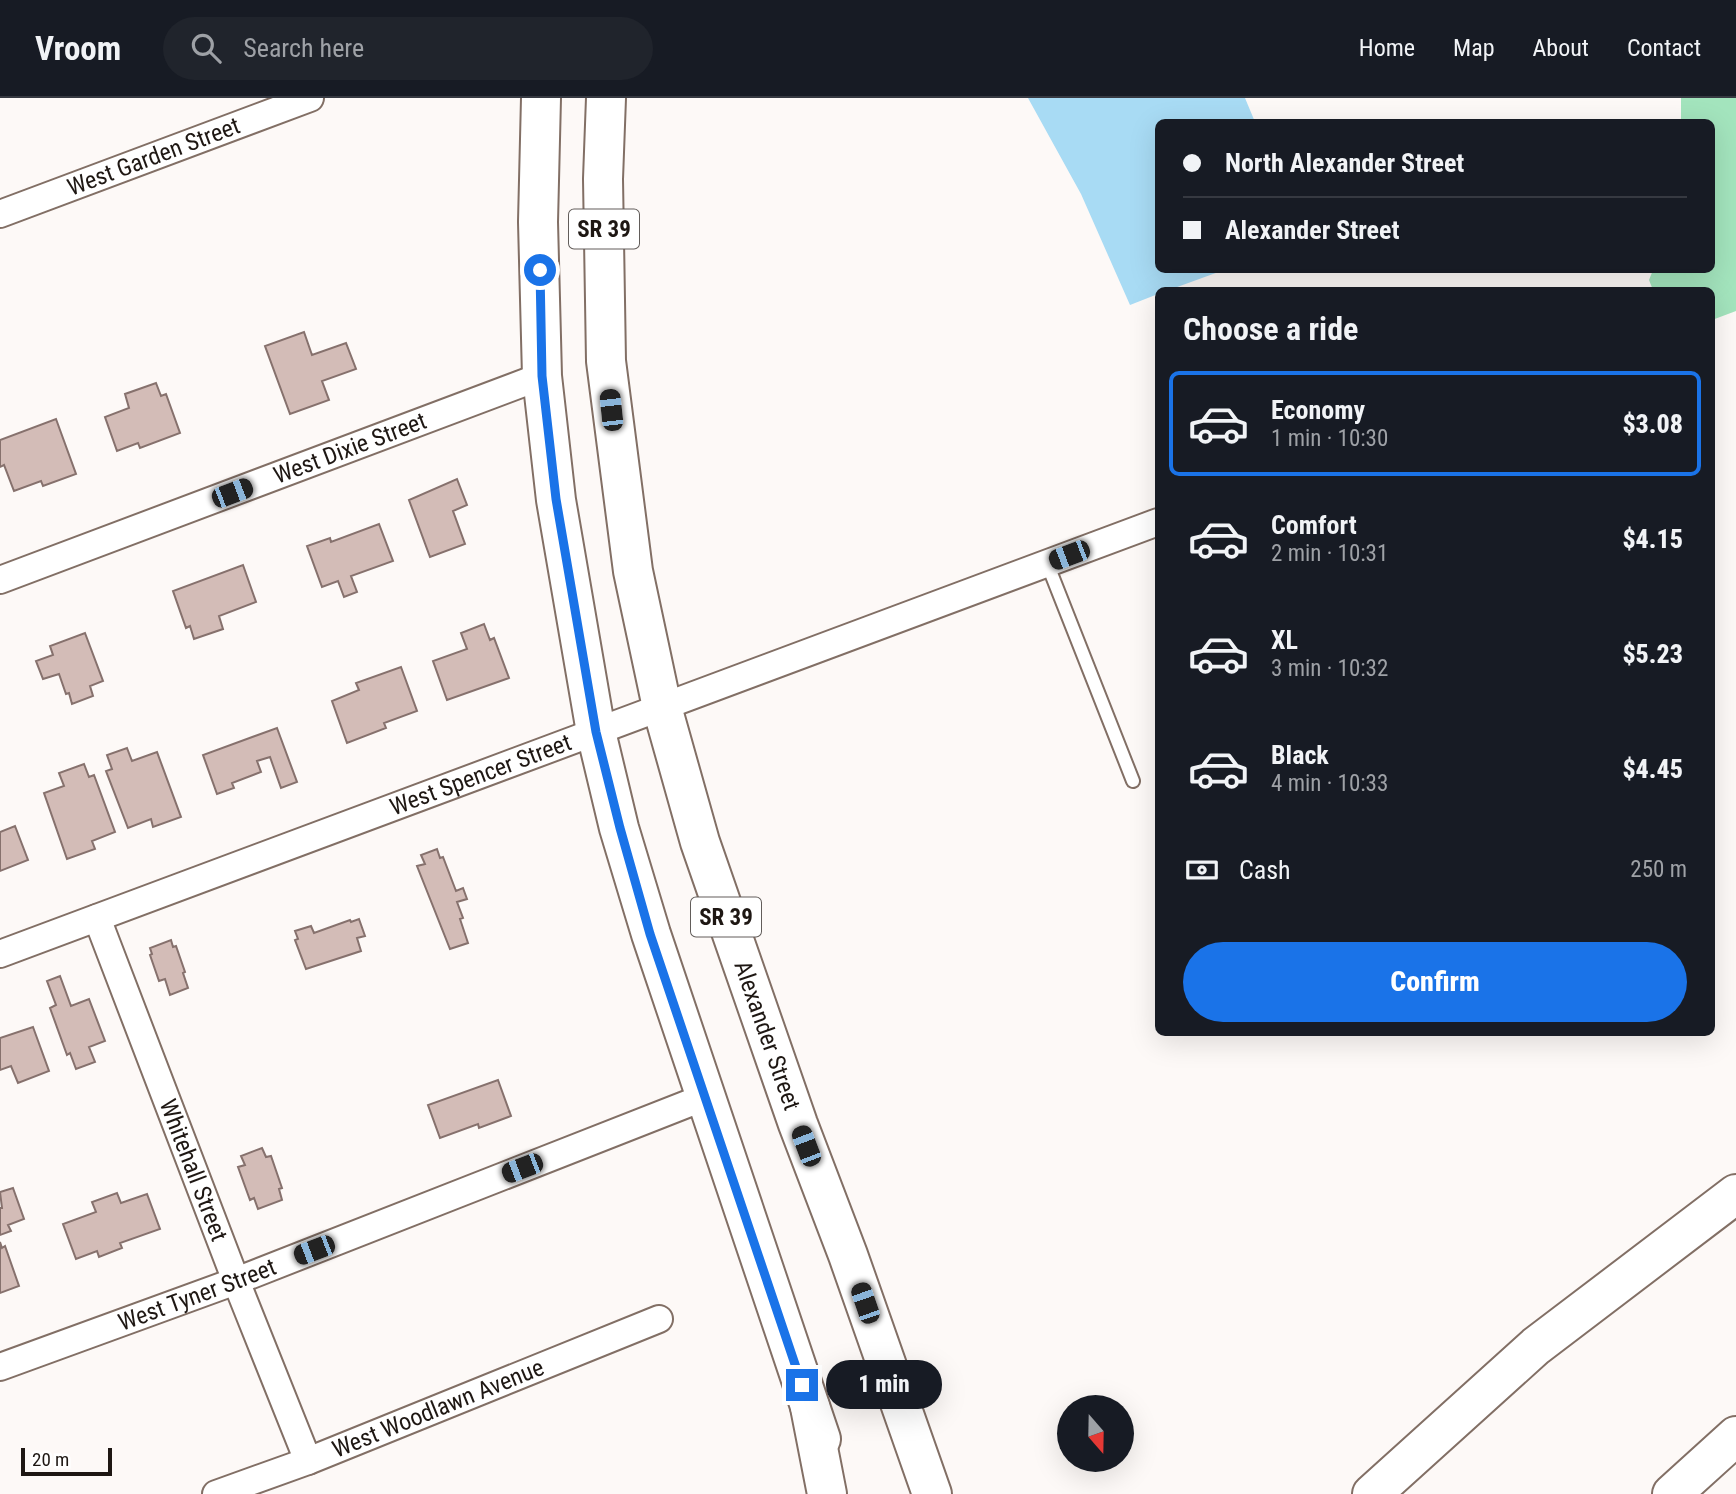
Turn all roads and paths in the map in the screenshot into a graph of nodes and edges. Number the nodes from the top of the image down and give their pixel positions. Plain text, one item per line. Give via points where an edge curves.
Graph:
1 (310, 98) edge
2 (541, 98) edge
3 (606, 98) edge
4 (0, 214) edge
5 (542, 376) junction
6 (1155, 523) edge
7 (1047, 564) junction
8 (0, 580) edge
9 (662, 707) junction
10 (596, 732) junction
11 (1133, 781) dead end
12 (97, 918) junction
13 (0, 954) edge
14 (705, 1097) junction
15 (1736, 1194) edge
16 (236, 1281) junction
17 (659, 1319) dead end
18 (0, 1367) edge
19 (810, 1407) junction
20 (1736, 1436) edge
21 (308, 1461) junction
22 (216, 1494) edge
23 (827, 1494) edge
24 (839, 1494) edge
25 (932, 1494) edge
26 (1372, 1494) edge
27 (1672, 1494) edge

1 - 4 street, West Garden Street
2 - 5 main road, SR 39
3 - 9 main road, Alexander Street / SR 39 via 606,361 633,571
5 - 8 street, West Dixie Street
5 - 10 main road, SR 39 via 556,499
6 - 7 street, West Spencer Street
7 - 9 street, West Spencer Street
7 - 11 lane
9 - 10 street, West Spencer Street
9 - 25 main road, Alexander Street / SR 39 via 705,855 797,1124 849,1255
10 - 12 street, West Spencer Street
10 - 14 main road, SR 39 via 650,934
12 - 13 street, West Spencer Street
12 - 16 street, Whitehall Street
14 - 16 street, West Tyner Street
14 - 19 main road, SR 39
15 - 26 main road via 1536,1346
16 - 18 street, West Tyner Street
16 - 21 street, Whitehall Street
17 - 21 street, West Woodlawn Avenue
19 - 23 main road
19 - 24 main road, SR 39
20 - 27 main road
21 - 22 street, West Woodlawn Avenue

